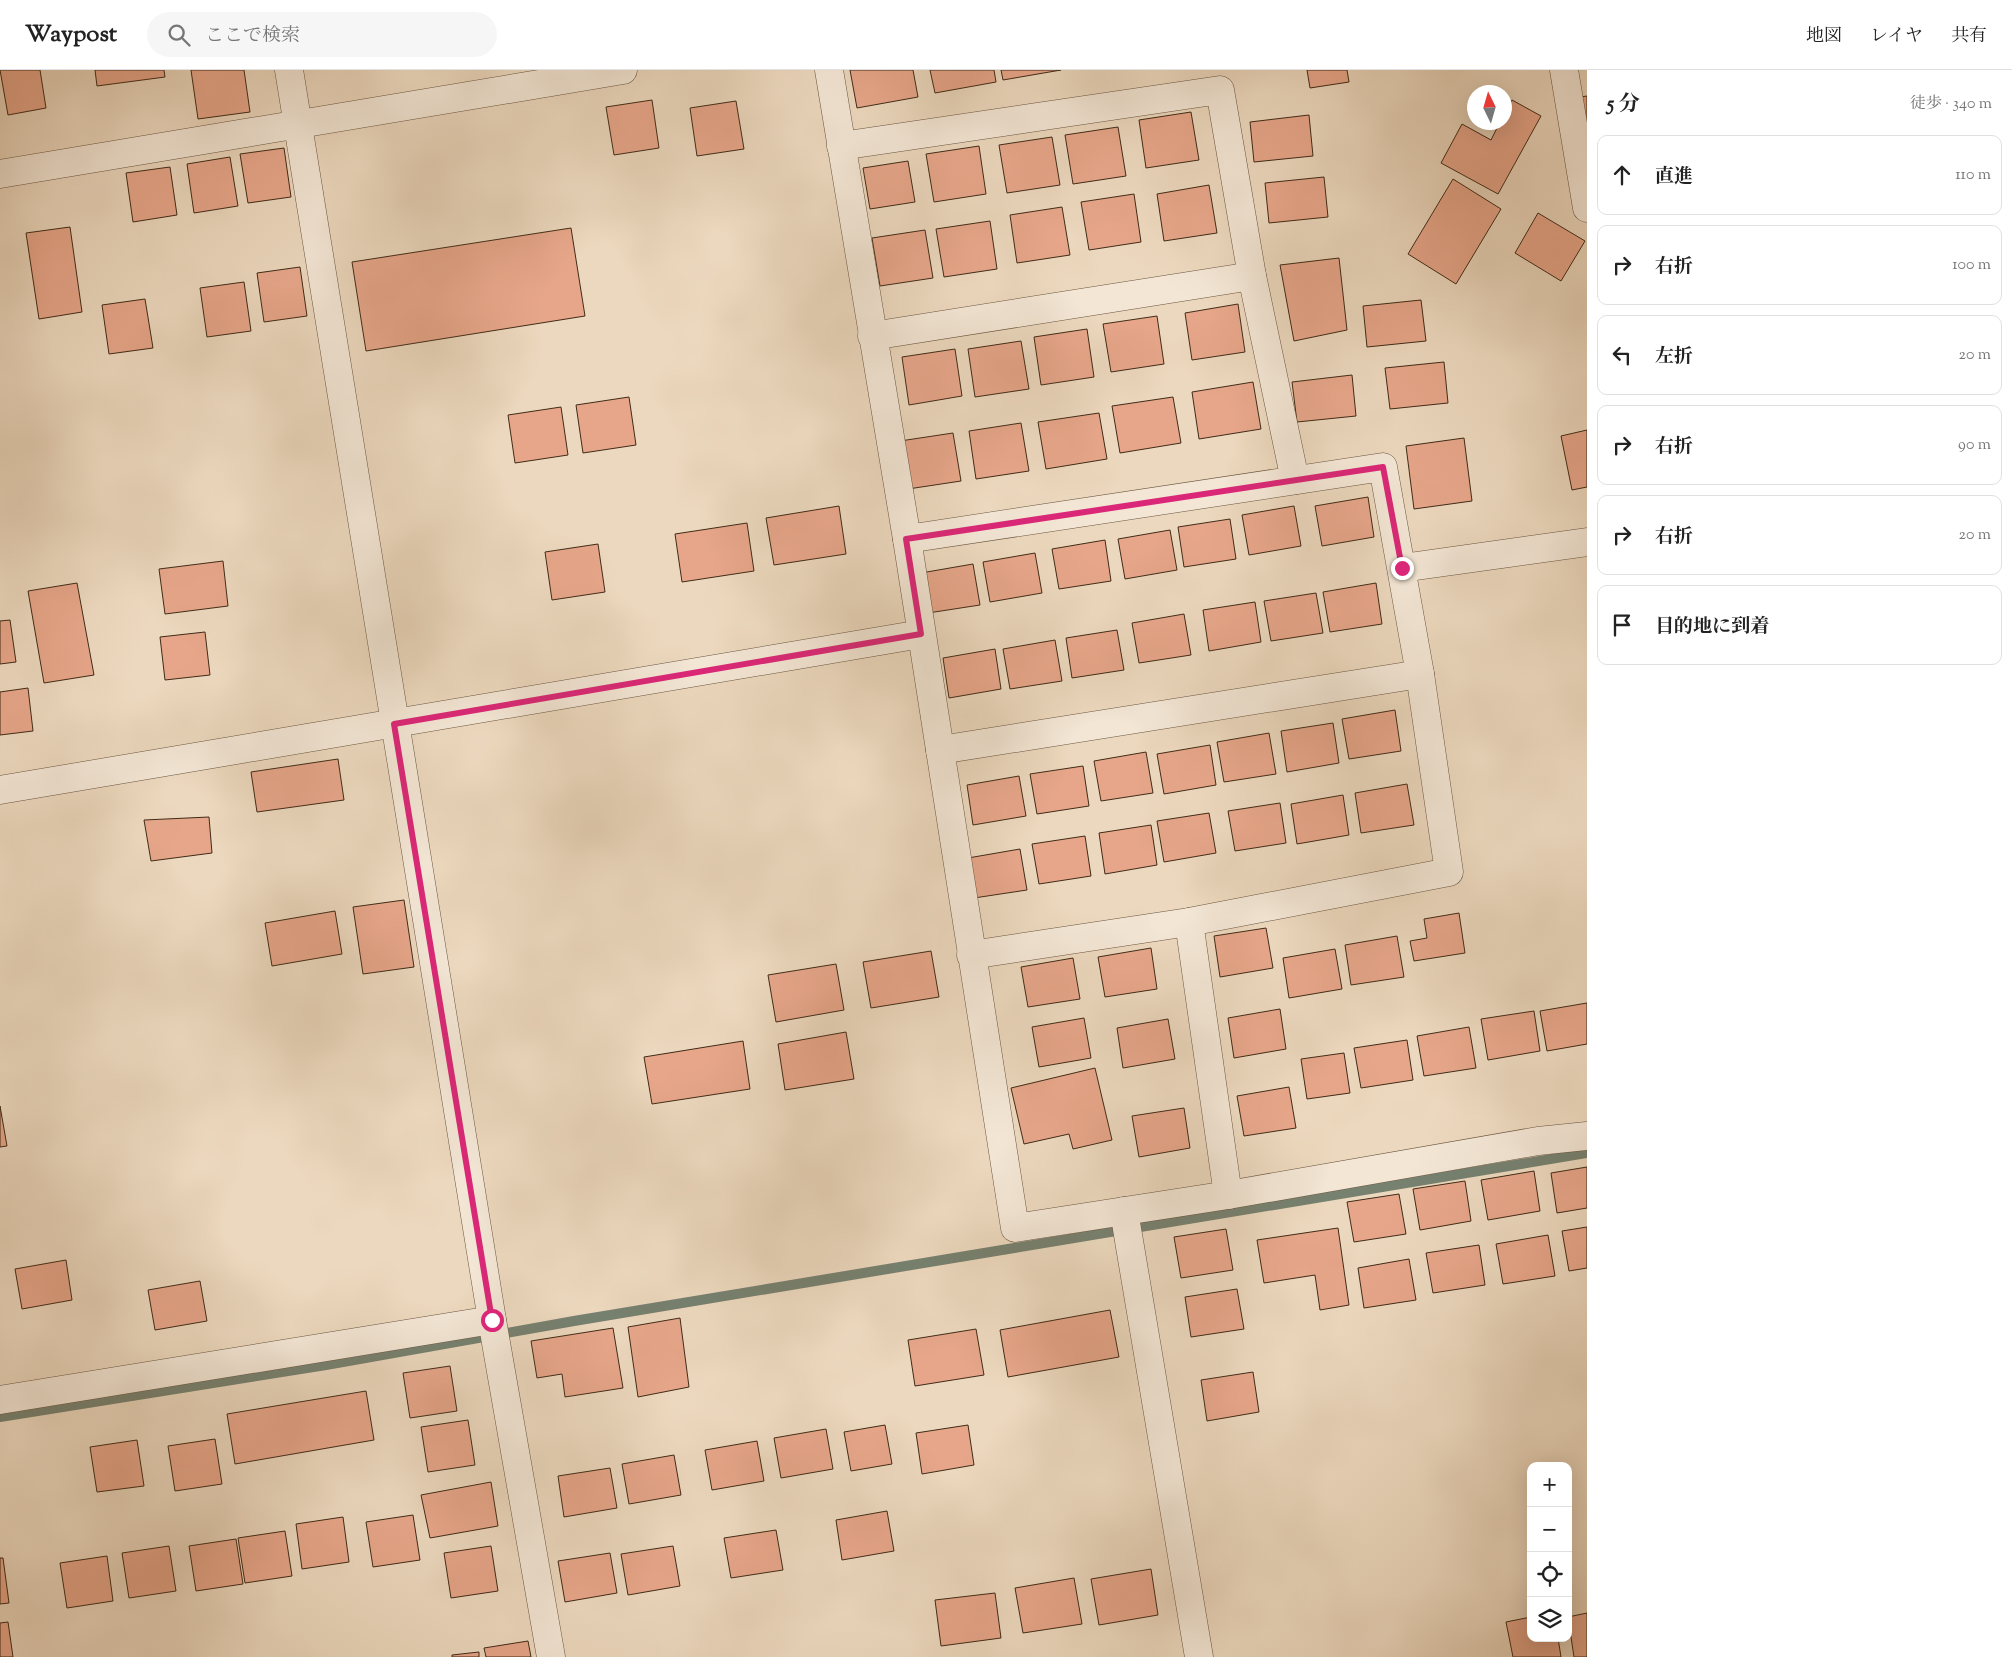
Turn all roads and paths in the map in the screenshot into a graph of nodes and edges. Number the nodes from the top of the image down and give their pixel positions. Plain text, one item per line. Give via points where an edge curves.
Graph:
1 (289, 70) edge
2 (623, 70) edge
3 (829, 70) edge
4 (1572, 75) edge
5 (299, 125) junction
6 (841, 146) junction
7 (0, 174) edge
8 (1587, 208) edge
9 (1252, 276) junction
10 (872, 336) junction
11 (1295, 480) junction
12 (906, 539) junction
13 (1587, 542) edge
14 (1402, 568) junction
15 (921, 634) junction
16 (1420, 674) junction
17 (394, 724) junction
18 (940, 750) junction
19 (0, 790) edge
20 (1189, 922) junction
21 (971, 955) junction
22 (1587, 1136) edge
23 (1228, 1195) junction
24 (1124, 1211) junction
25 (492, 1320) junction
26 (0, 1400) edge
27 (551, 1657) edge
28 (1200, 1657) edge

1 - 5 street
2 - 5 street
3 - 6 street
4 - 8 street
5 - 7 street
5 - 17 street
6 - 9 street via 1220,90
6 - 10 street
9 - 10 street
9 - 11 street
10 - 12 street
11 - 12 street
11 - 14 street via 1383,467
12 - 15 street
13 - 14 street
14 - 16 street
15 - 17 street
15 - 18 street
16 - 18 street
16 - 20 street via 1449,872
17 - 19 street
17 - 25 street
18 - 21 street
20 - 21 street
20 - 23 street
21 - 24 street via 1016,1228
22 - 23 street via 1538,1141
23 - 24 street
24 - 28 street
25 - 26 street
25 - 27 street

